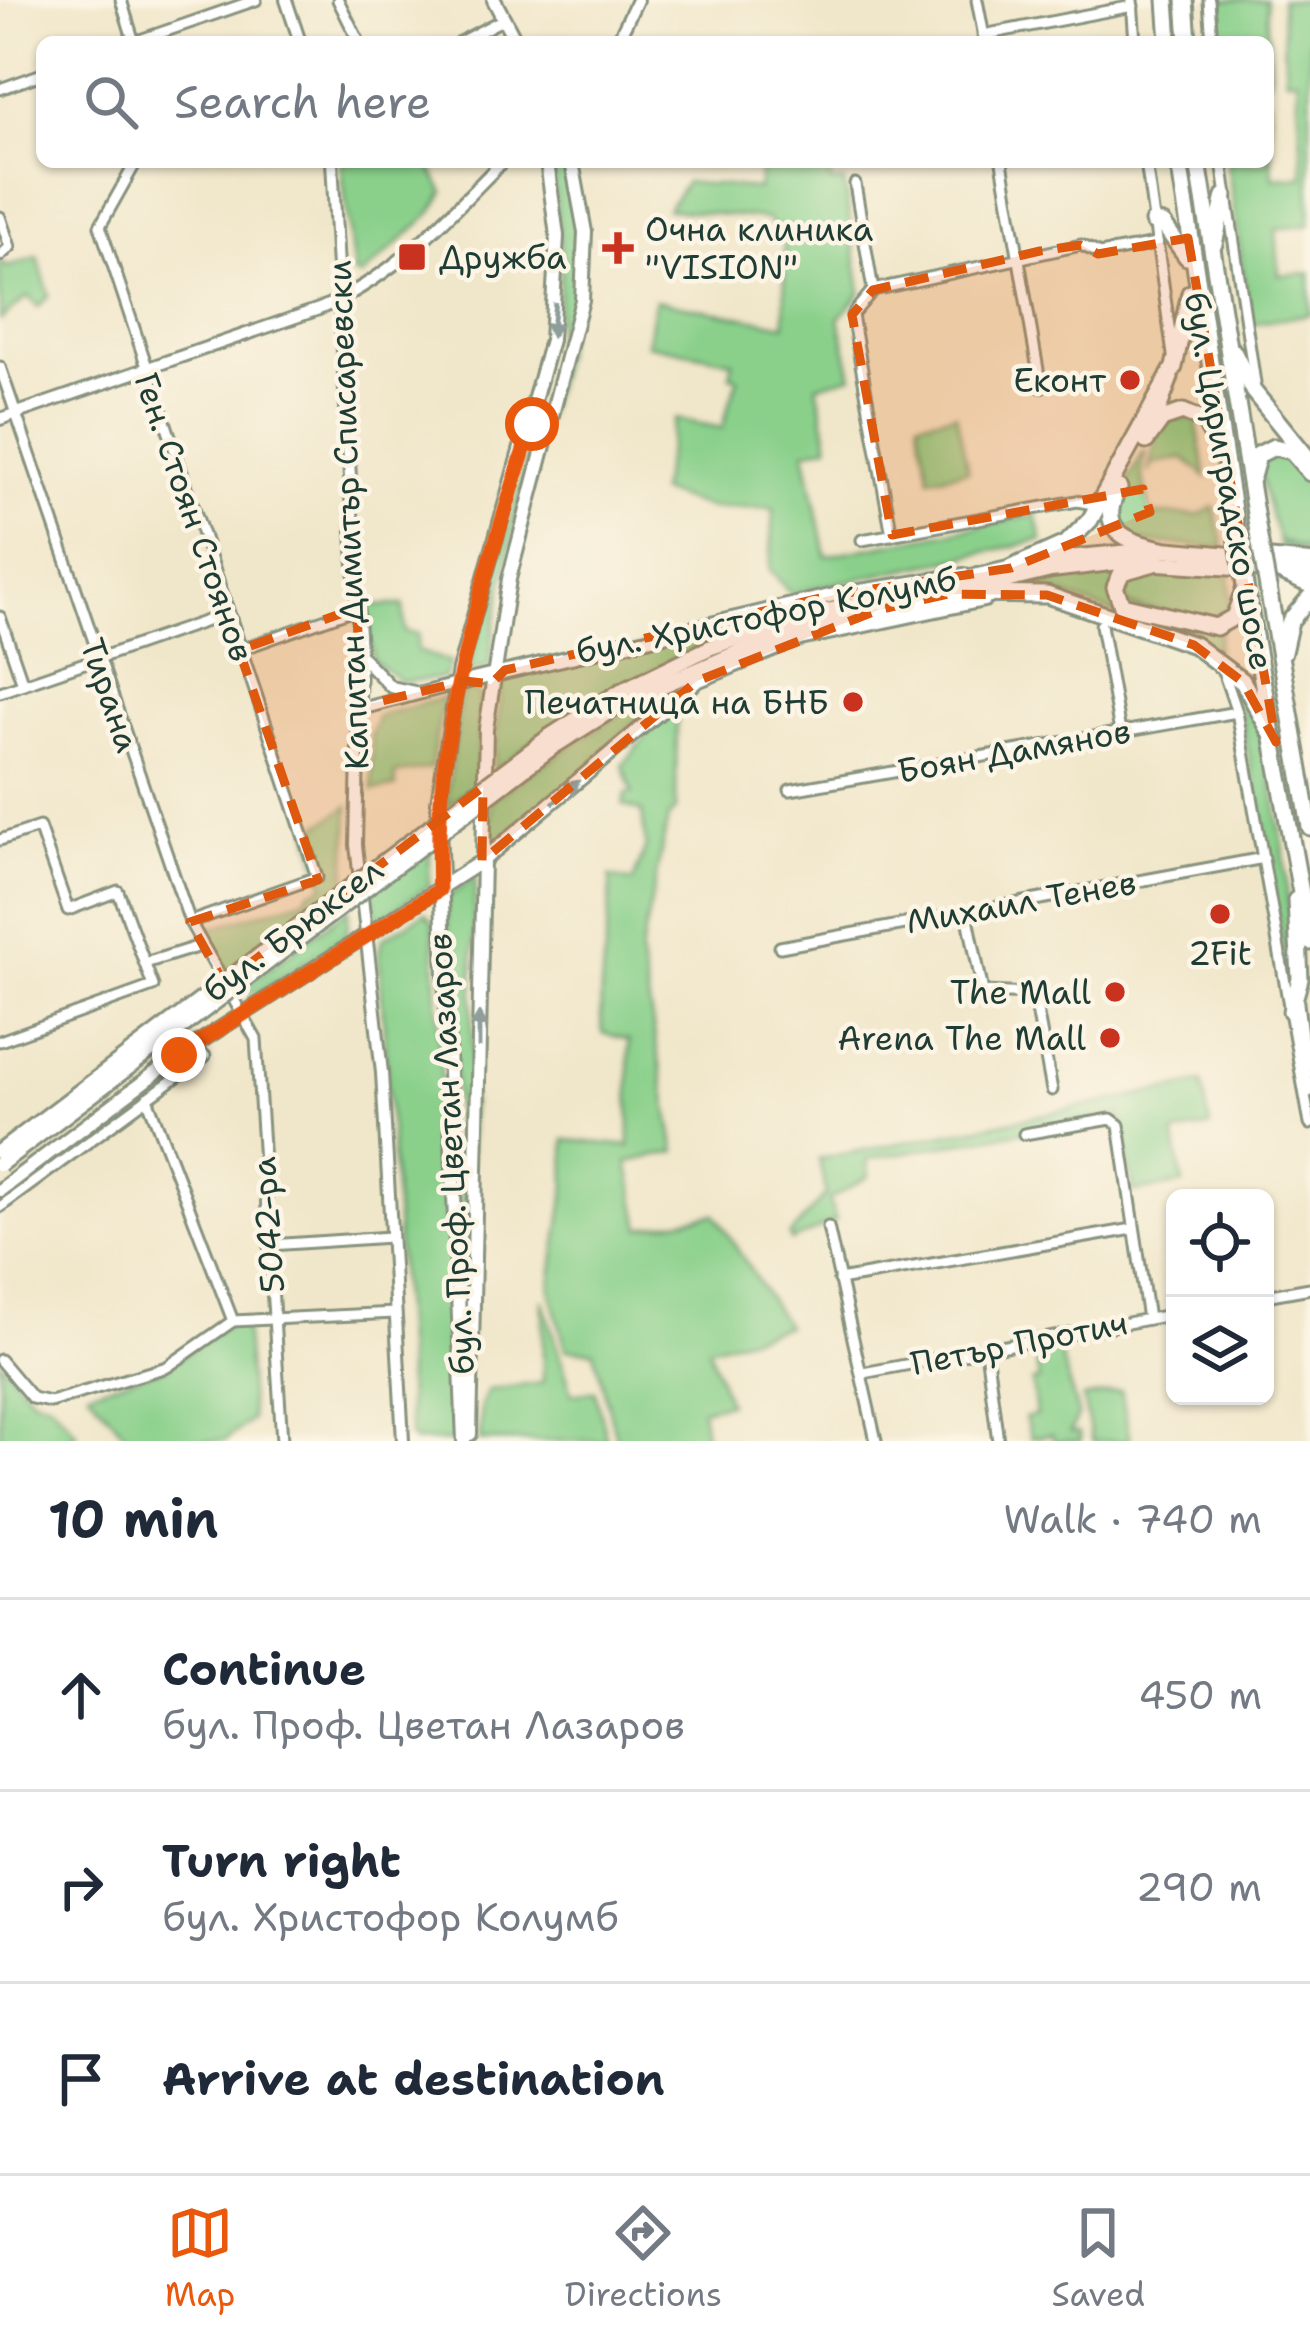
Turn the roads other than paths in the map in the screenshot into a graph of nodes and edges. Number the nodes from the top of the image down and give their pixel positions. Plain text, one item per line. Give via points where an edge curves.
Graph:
1 (121, 0) edge
2 (256, 0) edge
3 (286, 0) edge
4 (338, 0) edge
5 (492, 0) edge
6 (637, 0) edge
7 (977, 0) edge
8 (1166, 0) edge
9 (1185, 0) edge
10 (1209, 0) edge
11 (1133, 3) edge
12 (498, 22) junction
13 (132, 36) edge
14 (151, 36) edge
15 (298, 36) edge
16 (356, 36) edge
17 (471, 36) edge
18 (504, 36) edge
19 (513, 36) edge
20 (620, 36) edge
21 (983, 36) edge
22 (996, 36) edge
23 (1135, 36) edge
24 (1169, 36) edge
25 (1188, 36) edge
26 (1211, 36) edge
27 (36, 76) edge
28 (0, 89) edge
29 (133, 168) edge
30 (332, 168) edge
31 (496, 168) edge
32 (548, 168) edge
33 (573, 168) edge
34 (1003, 168) edge
35 (1147, 168) edge
36 (1180, 168) edge
37 (1199, 168) edge
38 (1223, 168) edge
39 (854, 184) dead end
40 (1225, 196) joint
41 (0, 217) edge
42 (1153, 222) junction
43 (1223, 232) junction
44 (1156, 244) junction
45 (0, 256) edge
46 (1020, 262) junction
47 (1211, 265) junction
48 (1193, 269) junction
49 (873, 290) junction
50 (342, 299) junction
51 (1217, 304) junction
52 (0, 367) edge
53 (1174, 368) junction
54 (144, 370) junction
55 (1253, 372) junction
56 (1041, 387) dead end
57 (1258, 398) junction
58 (16, 413) junction
59 (0, 419) edge
60 (1153, 428) junction
61 (1289, 436) junction
62 (1225, 461) junction
63 (1306, 465) edge
64 (1250, 491) junction
65 (1098, 505) junction
66 (892, 535) junction
67 (862, 540) dead end
68 (1161, 556) junction
69 (1310, 562) edge
70 (1003, 570) junction
71 (1279, 571) junction
72 (1310, 573) edge
73 (1310, 585) edge
74 (1246, 586) junction
75 (1033, 593) junction
76 (948, 594) junction
77 (1306, 601) edge
78 (357, 608) junction
79 (878, 610) junction
80 (227, 614) junction
81 (0, 617) edge
82 (1101, 625) dead end
83 (499, 635) junction
84 (800, 639) junction
85 (239, 650) junction
86 (360, 653) junction
87 (1214, 656) junction
88 (97, 659) junction
89 (532, 663) junction
90 (1282, 667) junction
91 (493, 674) junction
92 (460, 682) junction
93 (23, 684) junction
94 (0, 692) edge
95 (417, 693) junction
96 (623, 696) junction
97 (362, 710) junction
98 (1237, 712) junction
99 (486, 729) junction
100 (1120, 732) junction
101 (1276, 742) junction
102 (1301, 774) junction
103 (790, 790) dead end
104 (1310, 799) edge
105 (1310, 827) edge
106 (0, 840) edge
107 (438, 841) junction
108 (1264, 858) junction
109 (477, 865) junction
110 (1298, 873) junction
111 (439, 890) junction
112 (413, 906) junction
113 (967, 914) junction
114 (190, 922) junction
115 (441, 922) junction
116 (364, 937) junction
117 (1310, 942) edge
118 (200, 946) junction
119 (780, 947) dead end
120 (1282, 957) junction
121 (145, 964) junction
122 (1296, 991) junction
123 (1291, 1011) junction
124 (244, 1012) junction
125 (0, 1041) edge
126 (205, 1056) dead end
127 (1052, 1090) dead end
128 (147, 1098) junction
129 (1307, 1106) junction
130 (1310, 1124) edge
131 (1024, 1134) dead end
132 (0, 1152) edge
133 (0, 1164) edge
134 (0, 1190) edge
135 (0, 1207) edge
136 (828, 1227) dead end
137 (1133, 1229) junction
138 (391, 1237) junction
139 (270, 1245) junction
140 (839, 1280) junction
141 (1310, 1288) edge
142 (1274, 1295) edge
143 (395, 1313) junction
144 (1166, 1316) edge
145 (274, 1319) junction
146 (1148, 1319) junction
147 (233, 1321) junction
148 (986, 1350) junction
149 (0, 1360) edge
150 (863, 1372) junction
151 (282, 1441) edge
152 (403, 1441) edge
153 (466, 1441) edge
154 (876, 1441) edge
155 (998, 1441) edge

1 - 13 street
2 - 14 street
3 - 15 street
4 - 16 street
5 - 12 main road
5 - 19 main road
6 - 20 street
7 - 21 street
8 - 24 highway
9 - 25 highway
10 - 26 street
11 - 22 street
11 - 23 street
12 - 17 street
12 - 18 main road
27 - 28 street
29 - 54 street, Ген. Стоян Стоянов via 100,226
30 - 50 street, Капитан Димитър Списаревски
31 - 50 street via 404,261
32 -> 92 main road, бул. Проф. Цветан Лазаров via 557,267 548,358
33 - 83 main road, бул. Проф. Цветан Лазаров via 585,232 582,300
34 - 46 street
35 - 42 street, бул. Цариградско шосе
36 - 48 highway, бул. Цариградско шосе
37 - 47 highway, бул. Цариградско шосе
38 - 40 street
39 - 49 street
40 - 43 highway
41 - 45 street via 10,247
42 - 44 street, бул. Цариградско шосе
42 - 48 highway via 1175,238
43 - 47 highway
43 - 55 street, бул. Цариградско шосе
44 - 46 street via 1100,254 1081,245
44 - 53 street, бул. Цариградско шосе
46 - 49 street
46 - 56 street
47 - 51 highway, бул. Цариградско шосе
48 - 53 highway
48 - 62 highway, бул. Цариградско шосе
49 - 66 street via 852,316
50 - 54 street
50 - 78 street, Капитан Димитър Списаревски
51 - 57 highway
51 - 64 highway, бул. Цариградско шосе
52 - 58 street, Тирана
53 - 60 street
53 - 65 highway
54 - 58 street
54 - 80 street, Ген. Стоян Стоянов
55 - 57 street, бул. Цариградско шосе
55 - 61 street, бул. Цариградско шосе
57 - 61 highway
57 - 63 street, бул. Цариградско шосе
58 - 59 street
58 - 88 street, Тирана
60 - 62 highway via 1172,413 1195,415
60 - 68 highway via 1109,513 1122,538
61 - 63 highway
62 - 74 highway, бул. Цариградско шосе, bridge
63 - 64 highway via 1283,448 1261,452
64 - 90 highway, бул. Цариградско шосе, bridge
65 - 66 street via 1077,501
65 - 70 highway via 1072,539
66 - 67 street
68 - 69 main road, бул. Христофор Колумб
68 - 70 main road, бул. Христофор Колумб via 1100,552
68 - 71 main road, бул. Христофор Колумб
68 - 74 highway via 1119,575 1122,605 1216,627 1235,615
68 - 76 main road, бул. Христофор Колумб
70 - 89 main road, бул. Христофор Колумб via 891,583
70 - 96 main road, бул. Брюксел via 763,628
71 - 72 main road, бул. Христофор Колумб
71 - 73 highway
74 - 101 highway, бул. Цариградско шосе
75 - 76 highway
75 - 84 main road, бул. Христофор Колумб
75 - 87 highway
76 - 79 main road, бул. Христофор Колумб
77 - 90 highway via 1288,626
78 - 85 street
78 - 86 street, Капитан Димитър Списаревски
79 - 84 main road
79 - 96 main road, бул. Брюксел via 750,645
80 - 85 street, Ген. Стоян Стоянов
80 - 88 street
81 - 93 street
82 - 100 street
83 - 89 main road via 505,661
83 - 91 main road, бул. Проф. Цветан Лазаров
109 -> 84 main road, бул. Христофор Колумб via 679,693
85 - 114 street, Ген. Стоян Стоянов via 316,877
86 - 95 street via 391,687
86 - 97 street, Капитан Димитър Списаревски
87 - 98 street, бул. Цариградско шосе
87 - 101 highway via 1253,694
88 - 93 street
88 - 114 street, Тирана
89 - 91 main road, бул. Христофор Колумб
90 - 102 highway, бул. Цариградско шосе
91 - 92 main road, бул. Христофор Колумб
91 - 99 main road, бул. Проф. Цветан Лазаров
92 - 95 street, бул. Христофор Колумб
92 - 99 main road via 481,690
92 - 107 main road, бул. Проф. Цветан Лазаров via 443,746
93 - 94 street
95 - 97 street, бул. Христофор Колумб
96 - 132 main road, бул. Брюксел, bridge via 516,762
96 - 133 main road, бул. Брюксел, bridge
97 - 116 street, Капитан Димитър Списаревски via 356,845
98 - 100 street, Боян Дамянов
98 - 108 street, бул. Цариградско шосе
99 - 109 main road, бул. Проф. Цветан Лазаров
100 - 103 street, Боян Дамянов
101 - 110 highway, бул. Цариградско шосе
102 - 104 highway
102 - 105 highway, бул. Цариградско шосе
106 - 121 street via 39,826 68,910 118,891
107 - 109 main road via 452,867
107 - 111 main road, бул. Проф. Цветан Лазаров
108 - 113 street, Михаил Тенев
108 - 120 street, бул. Цариградско шосе
109 - 111 main road, бул. Христофор Колумб
153 -> 109 main road, бул. Проф. Цветан Лазаров
110 - 117 highway, бул. Цариградско шосе
110 - 122 highway
111 - 112 main road, бул. Христофор Колумб
111 - 115 main road, бул. Проф. Цветан Лазаров
112 - 115 main road via 428,906
112 - 116 main road, бул. Христофор Колумб
113 - 119 street, Михаил Тенев
113 - 127 street via 983,992 1034,994
114 - 118 street, Тирана
115 - 153 main road, бул. Проф. Цветан Лазаров
116 - 124 main road, бул. Христофор Колумб
116 - 138 street, Капитан Димитър Списаревски via 380,1046
118 - 121 street
118 - 124 street, Тирана
120 - 122 street, бул. Цариградско шосе
120 - 123 street, бул. Цариградско шосе
121 - 125 street via 153,986
122 - 123 highway
122 - 129 street, бул. Цариградско шосе
123 - 129 street, бул. Цариградско шосе
124 - 134 main road, бул. Христофор Колумб
124 - 139 street, 5042-ра via 256,1039
126 - 128 street
128 - 135 street
128 - 147 street
129 - 130 street, бул. Цариградско шосе
131 - 137 street via 1111,1119 1119,1125
136 - 140 street
137 - 140 street
137 - 146 street
138 - 139 street
138 - 143 street, Капитан Димитър Списаревски
139 - 145 street, 5042-ра
140 - 150 street
141 - 142 street
143 - 145 street
143 - 152 street, Капитан Димитър Списаревски
144 - 146 street, Петър Протич
145 - 147 street
145 - 151 street, 5042-ра
146 - 148 street, Петър Протич
147 - 149 street via 167,1366 50,1402 32,1398
148 - 150 street, Петър Протич
148 - 155 street
150 - 154 street

